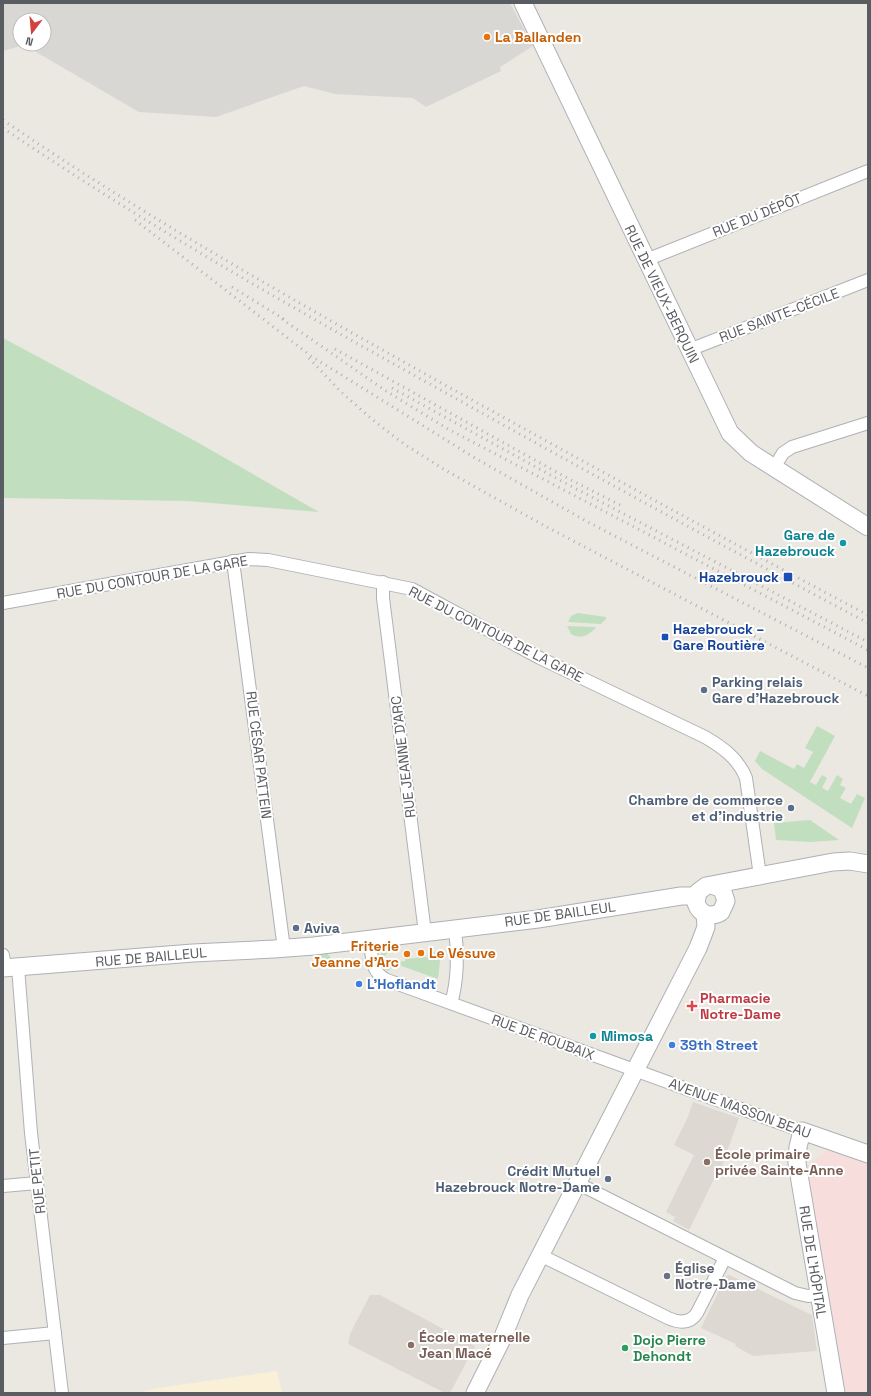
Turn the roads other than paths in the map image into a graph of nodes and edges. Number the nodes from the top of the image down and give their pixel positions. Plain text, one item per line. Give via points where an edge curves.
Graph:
1 (523, 3) edge
2 (868, 171) edge
3 (646, 260) junction
4 (868, 280) edge
5 (689, 350) junction
6 (868, 423) edge
7 (774, 468) junction
8 (868, 526) edge
9 (233, 561) junction
10 (383, 582) junction
11 (3, 603) edge
12 (868, 864) edge
13 (868, 872) edge
14 (760, 876) junction
15 (712, 885) junction
16 (696, 896) junction
17 (717, 909) junction
18 (455, 929) junction
19 (425, 933) junction
20 (370, 939) junction
21 (284, 949) junction
22 (7, 965) edge
23 (451, 1003) junction
24 (634, 1071) junction
25 (802, 1131) junction
26 (868, 1154) edge
27 (37, 1182) junction
28 (577, 1183) junction
29 (3, 1186) edge
30 (540, 1255) junction
31 (725, 1258) junction
32 (520, 1295) junction
33 (818, 1295) junction
34 (55, 1333) junction
35 (3, 1338) edge
36 (62, 1393) edge
37 (463, 1393) edge
38 (475, 1393) edge
39 (836, 1393) edge

1 - 3 main road, RUE DE VIEUX-BERQUIN
2 - 3 street, RUE DU DÉPÔT
3 - 5 main road, RUE DE VIEUX-BERQUIN
4 - 5 street, RUE SAINTE-CÉCILE
5 - 7 main road, RUE DE VIEUX-BERQUIN via 730,433 751,453
6 - 7 street via 792,447 783,453
7 - 8 main road, RUE DE VIEUX-BERQUIN
9 - 10 street, RUE DU CONTOUR DE LA GARE via 268,560
9 - 11 street, RUE DU CONTOUR DE LA GARE
9 - 21 street, RUE CÉSAR PATTEIN
10 - 14 street, RUE DU CONTOUR DE LA GARE via 412,589 529,653 705,737 726,750 746,778
10 - 19 street, RUE JEANNE D'ARC
12 - 14 main road via 833,862
13 - 17 main road via 845,868 821,870 736,891
14 - 15 main road
15 - 16 main road via 702,888
15 - 17 main road via 722,889
16 - 17 main road via 697,907
16 - 18 main road, RUE DE BAILLEUL via 681,896
17 - 24 main road via 712,928 698,948
18 - 19 main road, RUE DE BAILLEUL
18 - 23 street via 457,946
19 - 20 main road, RUE DE BAILLEUL
20 - 21 main road, RUE DE BAILLEUL
20 - 23 street, RUE DE ROUBAIX via 373,966 381,976
21 - 22 main road, RUE DE BAILLEUL
22 - 27 street, RUE PETIT
23 - 24 street, RUE DE ROUBAIX
24 - 25 street, AVENUE MASSON BEAU
24 - 28 main road
25 - 26 main road, AVENUE MASSON BEAU
25 - 33 main road, RUE DE L'HÔPITAL via 797,1163
27 - 29 street
27 - 34 street, RUE PETIT
28 - 30 main road
28 - 31 street
30 - 31 street via 681,1322 692,1320 698,1313
30 - 32 main road
31 - 33 street via 795,1293
32 - 37 main road via 498,1327
32 - 38 main road via 502,1339
33 - 39 main road, RUE DE L'HÔPITAL
34 - 35 street
34 - 36 street, RUE PETIT

